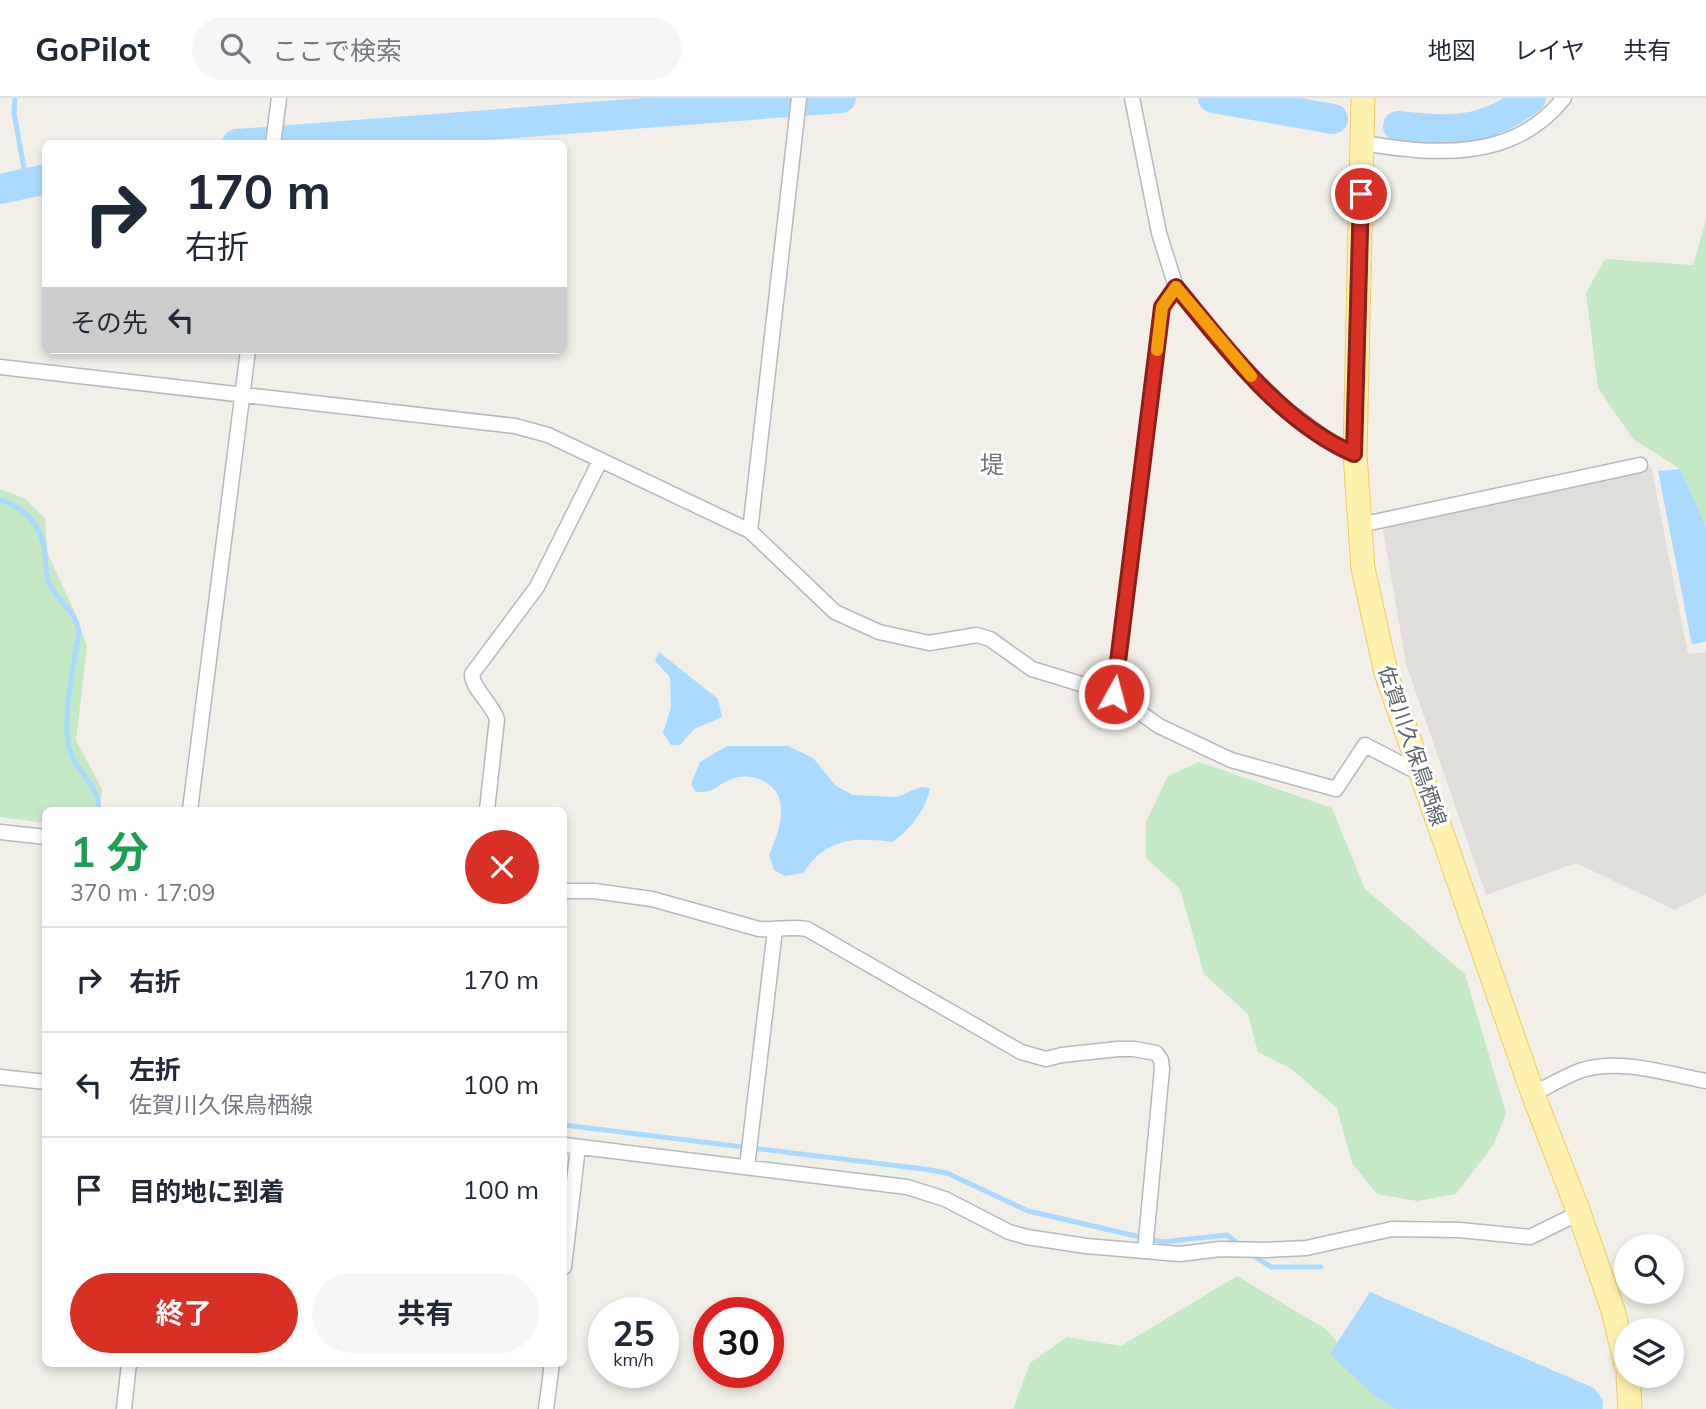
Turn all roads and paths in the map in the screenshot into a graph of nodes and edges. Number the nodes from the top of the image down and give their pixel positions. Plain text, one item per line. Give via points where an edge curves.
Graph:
1 (279, 98) edge
2 (799, 98) edge
3 (1363, 98) edge
4 (1564, 98) edge
5 (1133, 103) edge
6 (274, 140) edge
7 (1363, 142) junction
8 (1176, 287) junction
9 (247, 354) edge
10 (0, 368) edge
11 (242, 396) junction
12 (1354, 454) junction
13 (600, 461) junction
14 (1640, 465) dead end
15 (1360, 525) junction
16 (750, 531) junction
17 (1114, 694) junction
18 (1421, 774) junction
19 (190, 807) edge
20 (487, 807) edge
21 (0, 832) edge
22 (42, 837) edge
23 (567, 891) edge
24 (775, 930) junction
25 (0, 1077) edge
26 (1706, 1081) edge
27 (42, 1082) edge
28 (1533, 1094) junction
29 (571, 1146) edge
30 (747, 1167) junction
31 (1579, 1213) junction
32 (567, 1215) edge
33 (1145, 1251) junction
34 (1615, 1318) edge
35 (129, 1367) edge
36 (551, 1367) edge
37 (1629, 1388) edge
38 (124, 1409) edge
39 (546, 1409) edge
40 (1630, 1409) edge

1 - 6 street
2 - 16 street
3 - 7 main road, 佐賀川久保鳥栖線
4 - 7 street via 1533,126 1481,149 1450,152
5 - 8 street via 1159,233
7 - 12 main road, 佐賀川久保鳥栖線
8 - 12 street via 1244,369 1286,409 1337,447
8 - 17 street via 1162,307
9 - 11 street
10 - 11 street
11 - 13 street via 515,426 548,435
11 - 19 street
12 - 15 main road, 佐賀川久保鳥栖線
13 - 16 street
13 - 20 street via 537,587 472,674 472,682 497,719
14 - 15 street
15 - 18 main road, 佐賀川久保鳥栖線 via 1363,568 1386,673
16 - 17 street via 835,612 878,632 929,643 977,635 1032,669
17 - 18 street via 1158,726 1231,760 1336,789 1365,745
18 - 28 main road, 佐賀川久保鳥栖線
21 - 22 street
23 - 24 street via 652,900
24 - 30 street
24 - 33 street via 807,929 1021,1052 1046,1059 1118,1049 1156,1053 1162,1069
25 - 27 street
26 - 28 street via 1602,1066 1582,1070
28 - 31 main road, 佐賀川久保鳥栖線
29 - 30 street
29 - 32 street
30 - 33 street via 907,1187 945,1199 1027,1237
31 - 33 street via 1530,1237 1392,1229 1306,1248 1180,1254
31 - 34 main road, 佐賀川久保鳥栖線
35 - 38 street
36 - 39 street
37 - 40 main road

